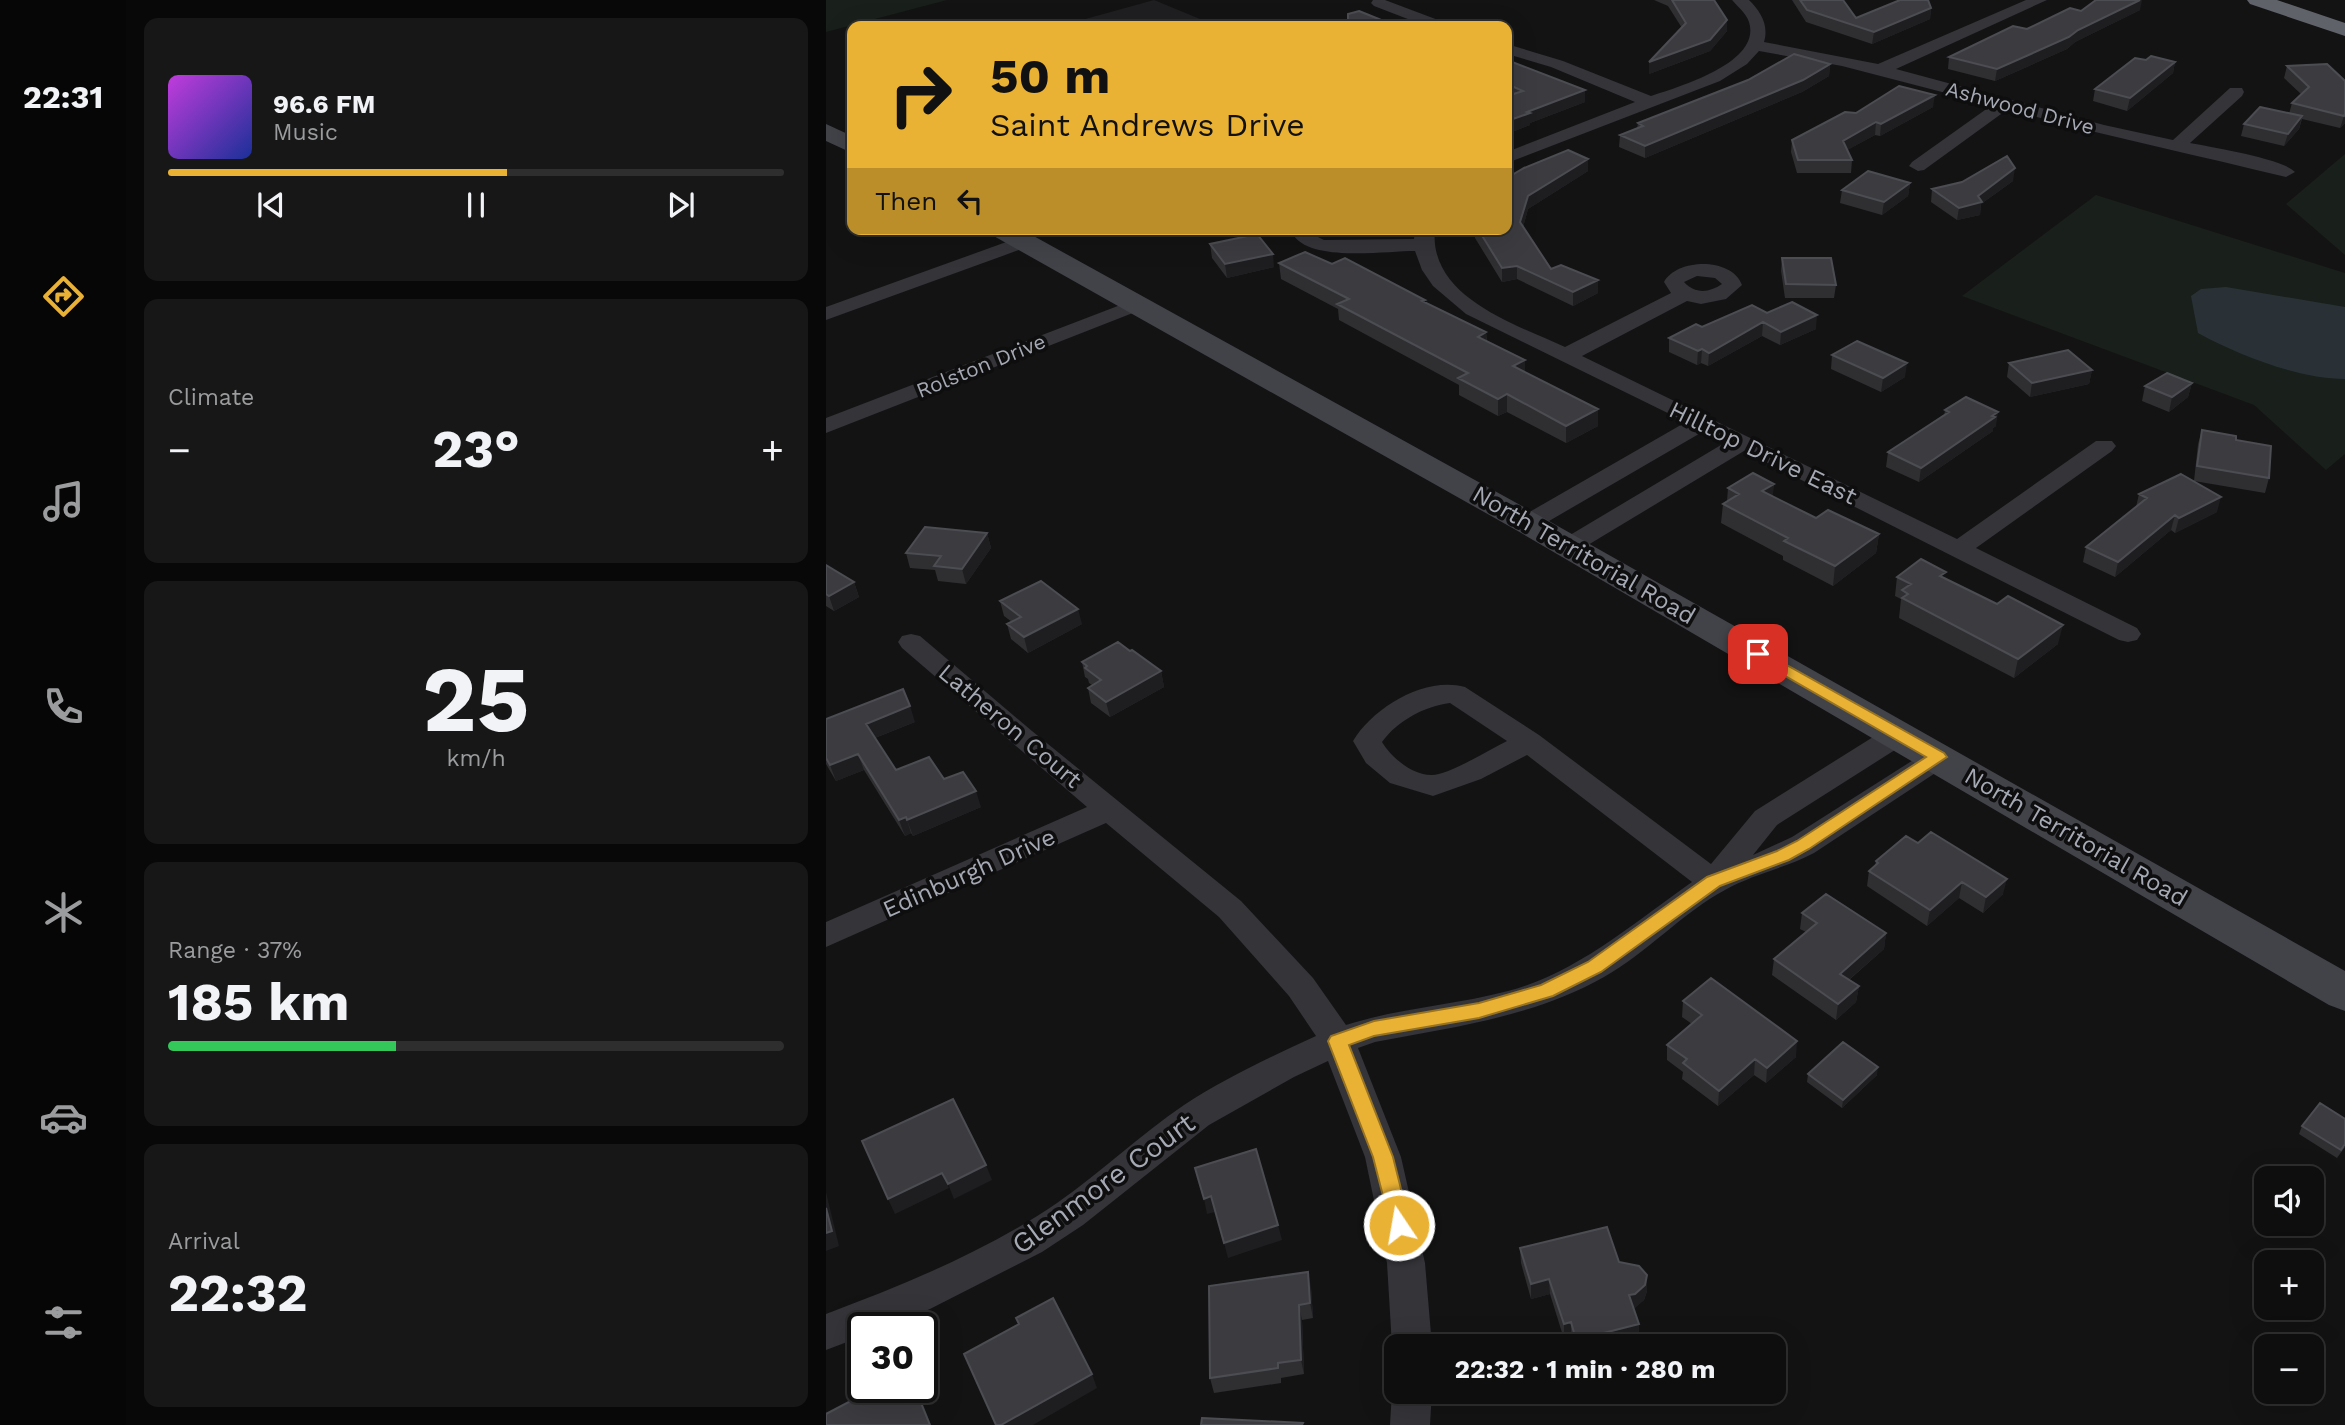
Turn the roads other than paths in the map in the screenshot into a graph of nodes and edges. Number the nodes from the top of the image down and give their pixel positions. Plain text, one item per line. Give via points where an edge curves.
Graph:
1 (1741, 0) edge
2 (2039, 0) edge
3 (2257, 0) edge
4 (2263, 0) edge
5 (1379, 3) dead end
6 (1427, 21) edge
7 (2345, 24) edge
8 (2345, 30) edge
9 (1755, 45) junction
10 (1512, 50) edge
11 (1879, 71) junction
12 (2236, 92) dead end
13 (1650, 102) junction
14 (2004, 104) junction
15 (2178, 145) junction
16 (1512, 156) edge
17 (1918, 166) dead end
18 (2286, 172) dead end
19 (1304, 235) edge
20 (1012, 236) edge
21 (1424, 237) edge
22 (1685, 294) dead end
23 (1136, 305) junction
24 (826, 314) edge
25 (1565, 356) junction
26 (1703, 422) junction
27 (826, 426) edge
28 (1743, 442) junction
29 (2104, 446) dead end
30 (1528, 523) junction
31 (1569, 546) junction
32 (1957, 550) junction
33 (2128, 634) dead end
34 (911, 642) dead end
35 (1899, 734) junction
36 (1529, 742) junction
37 (1939, 757) junction
38 (1110, 808) junction
39 (1714, 882) junction
40 (826, 935) edge
41 (2345, 993) edge
42 (1338, 1041) junction
43 (826, 1332) edge
44 (1411, 1334) edge
45 (1411, 1404) edge
46 (1410, 1425) edge

1 - 9 street via 1757,20
2 - 11 street
3 - 8 highway
4 - 7 highway
5 - 6 street
9 - 11 street, Ashwood Drive
9 - 13 street via 1728,69
10 - 13 street
11 - 14 street, Ashwood Drive
12 - 15 street
13 - 16 street
14 - 15 street, Ashwood Drive
14 - 17 street
15 - 18 street, Ashwood Drive
19 - 21 street, Hilltop Drive East via 1323,246
20 - 23 main road, North Territorial Road
20 - 24 street
21 - 25 street, Hilltop Drive East via 1433,273 1457,299
22 - 25 street
23 - 27 street, Rolston Drive
23 - 30 main road, North Territorial Road
25 - 26 street, Hilltop Drive East
26 - 28 street, Hilltop Drive East
26 - 30 street
28 - 31 street
28 - 32 street, Hilltop Drive East
29 - 32 street
30 - 31 main road, North Territorial Road
31 - 35 main road, North Territorial Road
32 - 33 street, Hilltop Drive East
34 - 38 street, Latheron Court
35 - 37 main road, North Territorial Road
35 - 39 street via 1766,818
36 - 36 street via 1455,693 1422,698 1378,726 1367,741 1400,776 1433,786
36 - 39 street
37 - 39 street via 1803,845
37 - 41 main road, North Territorial Road
38 - 40 street, Edinburgh Drive
38 - 42 street, Latheron Court via 1252,930 1301,987
39 - 42 street, Glenmore Court via 1595,967 1547,991 1479,1011 1374,1029
42 - 43 street, Glenmore Court via 1197,1115 1018,1247 916,1297
42 - 44 street, Latheron Court via 1368,1112 1396,1205
45 - 46 street

